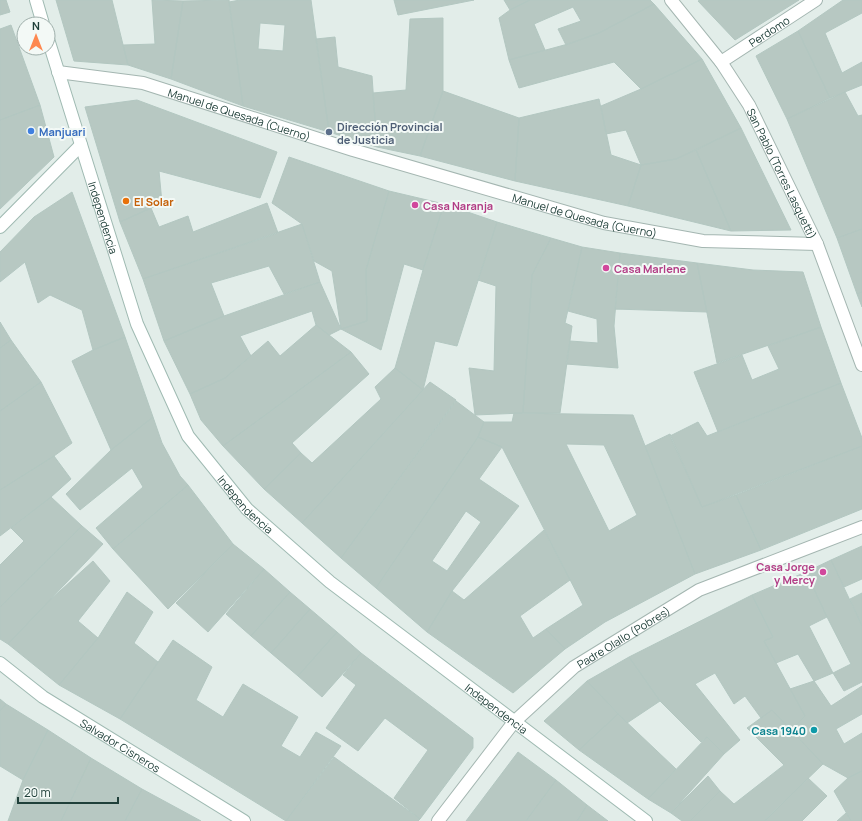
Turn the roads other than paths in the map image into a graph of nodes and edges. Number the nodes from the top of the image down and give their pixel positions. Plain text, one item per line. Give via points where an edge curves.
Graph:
1 (36, 0) edge
2 (671, 0) edge
3 (816, 0) edge
4 (41, 16) edge
5 (53, 56) edge
6 (722, 62) junction
7 (58, 72) junction
8 (81, 145) junction
9 (0, 227) edge
10 (817, 244) junction
11 (862, 365) edge
12 (862, 527) edge
13 (0, 663) edge
14 (514, 722) junction
15 (244, 821) edge
16 (438, 821) edge
17 (646, 821) edge

1 - 4 street
2 - 6 street, San Pablo (Torres Lasquetti)
3 - 6 street, Perdomo
5 - 7 street, Independencia
6 - 10 street, San Pablo (Torres Lasquetti) via 749,105
7 - 8 street, Independencia
7 - 10 street, Manuel de Quesada (Cuerno) via 143,83 353,150 604,223 703,241
8 - 9 street
8 - 14 street, Independencia via 137,324 188,436 248,509 330,582
10 - 11 street, San Pablo (Torres Lasquetti)
12 - 14 street, Padre Olallo (Pobres) via 699,590 574,667
13 - 15 street, Salvador Cisneros via 44,697
14 - 16 street, Padre Olallo (Pobres)
14 - 17 street, Independencia

